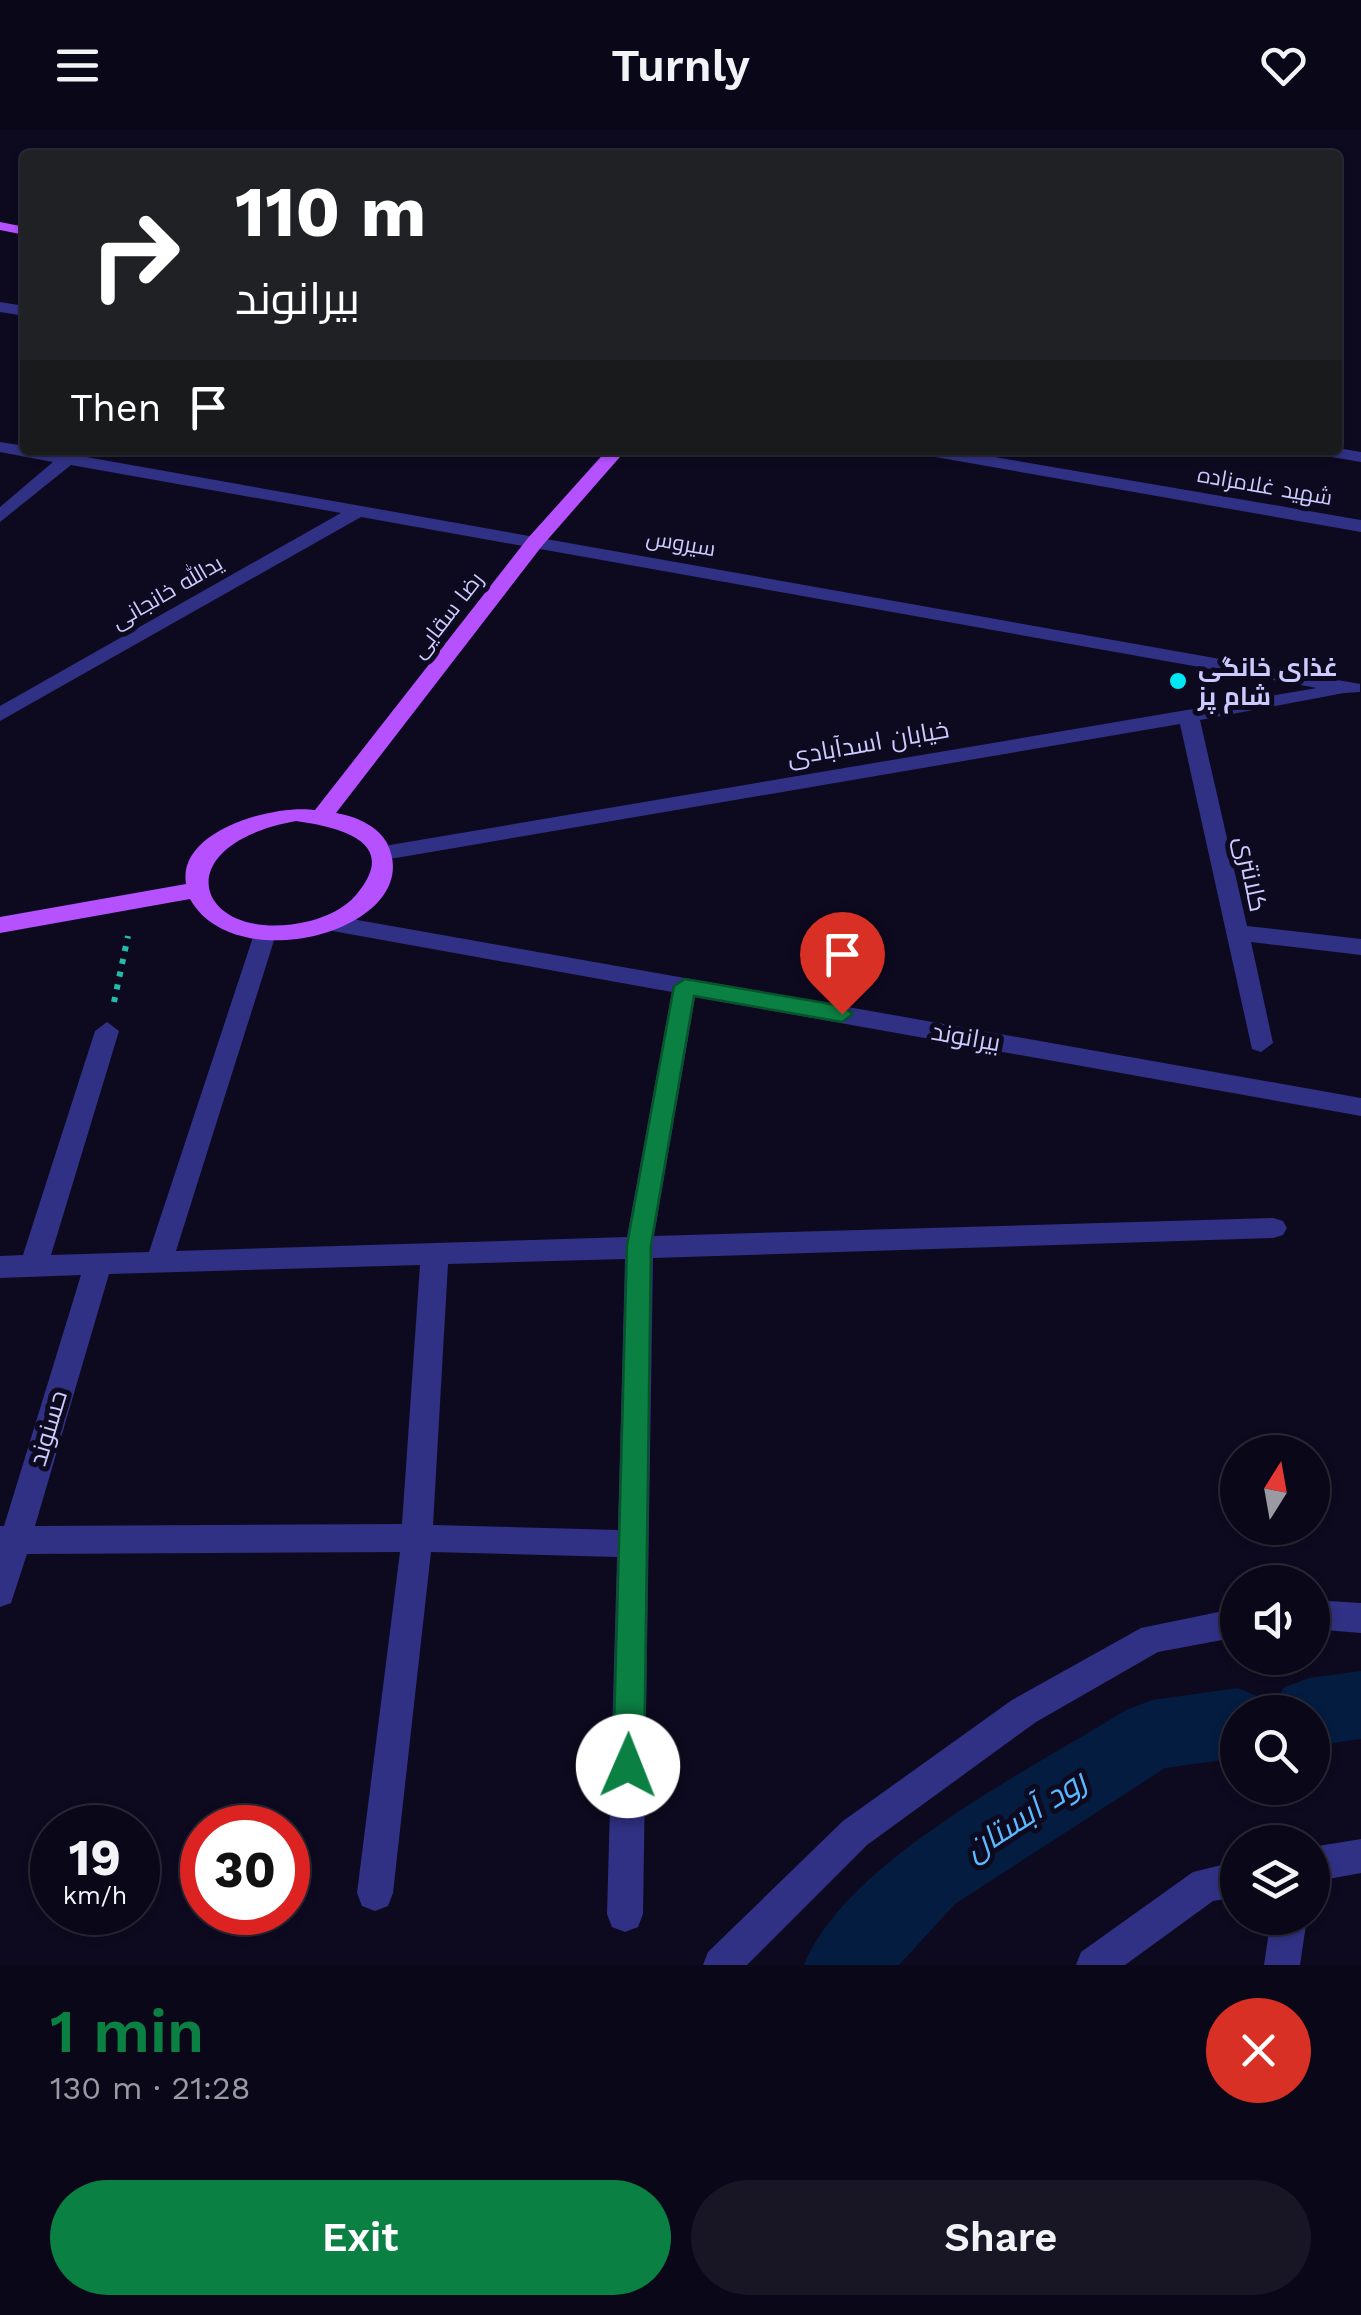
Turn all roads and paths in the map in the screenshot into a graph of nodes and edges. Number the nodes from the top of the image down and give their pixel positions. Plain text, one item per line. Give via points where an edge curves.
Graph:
1 (39, 455) edge
2 (613, 455) edge
3 (953, 455) edge
4 (67, 460) junction
5 (358, 511) junction
6 (0, 516) edge
7 (1361, 526) edge
8 (535, 542) junction
9 (1357, 687) edge
10 (0, 715) edge
11 (1190, 716) junction
12 (323, 815) junction
13 (384, 853) junction
14 (197, 890) junction
15 (136, 901) junction
16 (335, 924) junction
17 (0, 925) edge
18 (1235, 932) junction
19 (264, 934) junction
20 (1361, 946) edge
21 (685, 986) junction
22 (107, 1031) joint
23 (1261, 1042) dead end
24 (1361, 1107) edge
25 (1273, 1228) dead end
26 (639, 1245) junction
27 (436, 1254) junction
28 (159, 1262) junction
29 (98, 1264) junction
30 (0, 1266) edge
31 (34, 1266) junction
32 (417, 1538) junction
33 (6, 1540) edge
34 (632, 1544) junction
35 (0, 1594) edge
36 (1330, 1615) edge
37 (1361, 1618) edge
38 (1220, 1625) edge
39 (1361, 1856) edge
40 (1330, 1862) edge
41 (1220, 1883) edge
42 (375, 1892) dead end
43 (625, 1914) dead end
44 (1286, 1935) edge
45 (720, 1965) edge
46 (1094, 1965) edge
47 (1282, 1965) edge

1 - 4 street, سیروس
2 - 8 main road, رضا سقایی
3 - 7 street, شهید غلامزاده
4 - 5 street, سیروس
4 - 6 street
5 - 8 street, سیروس
5 - 10 street, یدالله خانجانی
8 - 9 street, سیروس
8 - 12 main road, رضا سقایی
9 - 11 street, خیابان اسدآبادی
11 - 13 street, خیابان اسدآبادی
11 - 18 street, کلانتری
12 - 13 main road via 361,829
12 - 14 main road via 269,818 222,839 206,854
13 - 16 main road via 384,879 366,904
14 - 15 main road
14 - 19 main road via 218,919
15 - 17 main road
15 - 22 path
16 - 19 main road
16 - 21 street, بیرانوند
18 - 20 street
18 - 23 street, کلانتری
19 - 28 street
21 - 24 street, بیرانوند
21 - 26 street
22 - 31 street
25 - 26 street
26 - 27 street
26 - 34 street
27 - 28 street
27 - 32 street
28 - 29 street
29 - 31 street
29 - 33 street, حسنوند
30 - 31 street
32 - 33 street
32 - 34 street
32 - 42 street
33 - 35 street, حسنوند
34 - 43 street
36 - 37 street
38 - 45 street via 1152,1638 1024,1711 856,1832
39 - 40 street
41 - 46 street via 1206,1886
44 - 47 street

